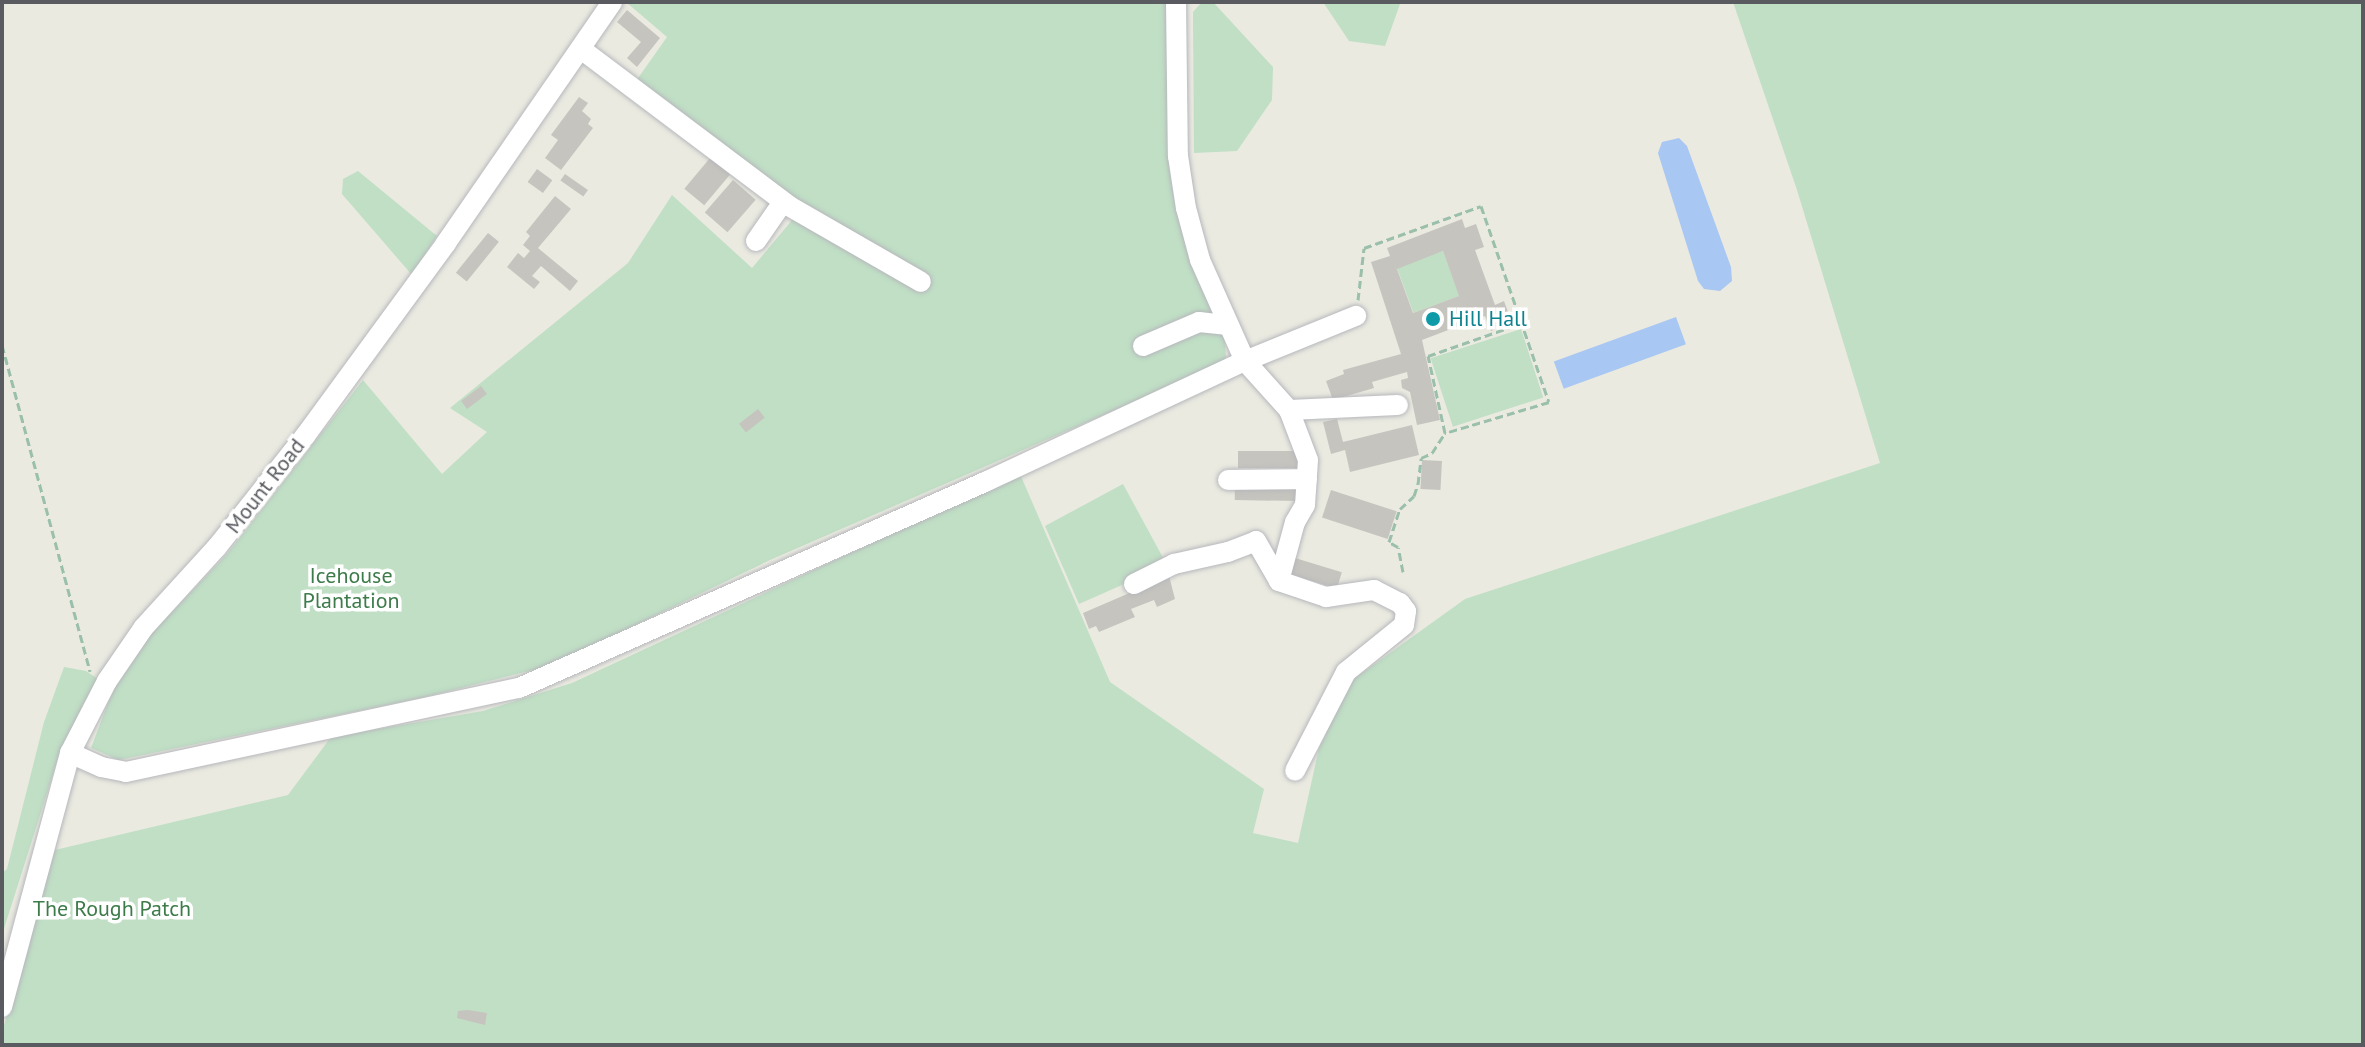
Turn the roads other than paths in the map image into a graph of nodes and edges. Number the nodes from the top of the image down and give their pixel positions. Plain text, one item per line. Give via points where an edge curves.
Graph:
1 (612, 2) edge
2 (1176, 2) edge
3 (581, 49) junction
4 (783, 202) junction
5 (756, 241) dead end
6 (921, 282) dead end
7 (1356, 316) road end
8 (1226, 325) junction
9 (1143, 346) dead end
10 (1245, 361) junction
11 (1398, 405) dead end
12 (1289, 410) junction
13 (1307, 479) junction
14 (1228, 480) dead end
15 (1279, 581) junction
16 (1134, 584) dead end
17 (70, 753) junction
18 (1295, 771) dead end
19 (2, 1007) edge

1 - 3 street, Mount Road
2 - 8 street via 1178,156 1186,208
3 - 4 street
3 - 17 street, Mount Road via 305,436 217,547 144,627 97,698
4 - 5 street
4 - 6 street
7 - 10 street
8 - 9 street via 1199,322
8 - 10 street
10 - 12 street
10 - 17 street via 1013,470 519,688 126,772
11 - 12 street
12 - 13 street via 1308,460
13 - 14 street
13 - 15 street via 1305,505
15 - 16 street via 1256,541 1174,564
15 - 18 street via 1326,597 1374,590 1406,611 1404,625 1346,672
17 - 19 street, Mount Road

